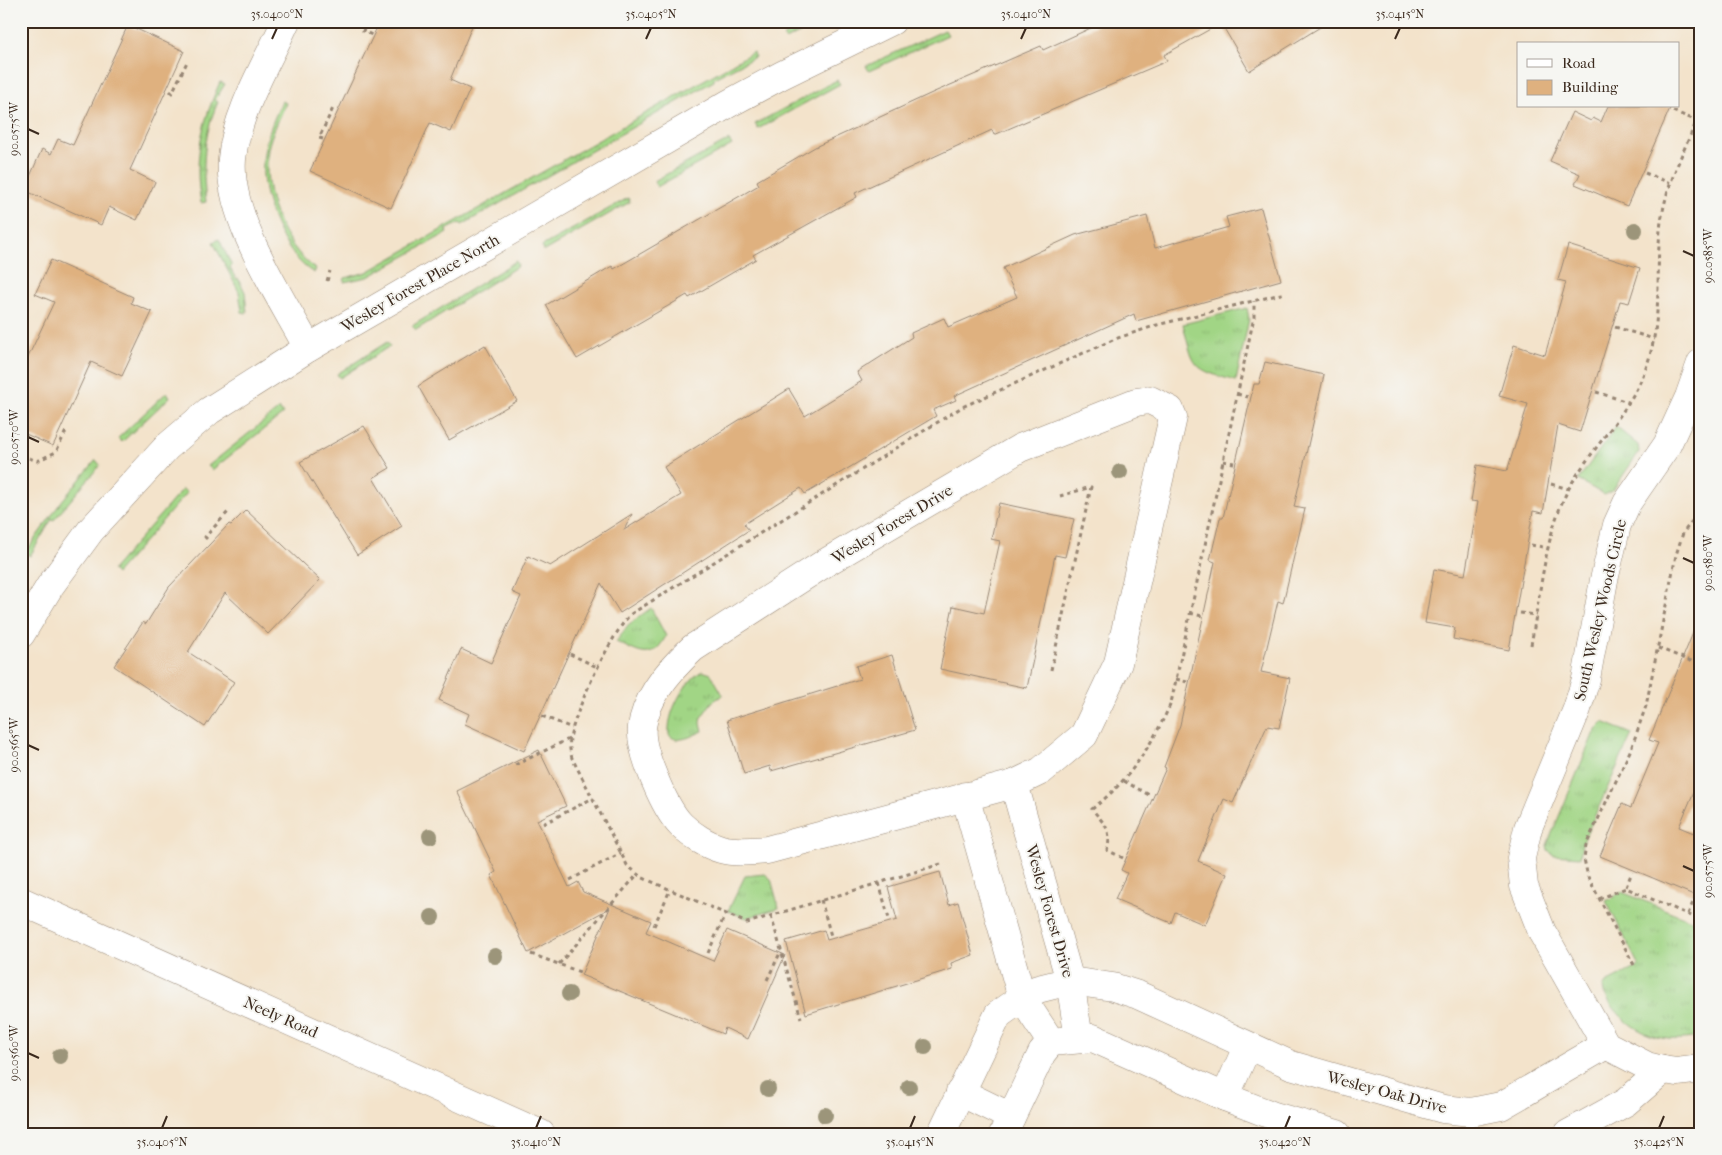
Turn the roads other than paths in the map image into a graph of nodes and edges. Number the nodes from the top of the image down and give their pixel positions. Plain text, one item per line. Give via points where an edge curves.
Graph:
1 (286, 21) edge
2 (892, 21) edge
3 (308, 348) junction
4 (1701, 363) edge
5 (21, 634) edge
6 (1014, 784) junction
7 (965, 796) junction
8 (21, 901) edge
9 (1070, 981) junction
10 (1022, 998) junction
11 (1079, 1039) junction
12 (1051, 1042) junction
13 (1606, 1045) junction
14 (1247, 1046) junction
15 (1701, 1069) edge
16 (1663, 1070) junction
17 (960, 1092) junction
18 (1225, 1097) junction
19 (1007, 1125) edge
20 (541, 1134) edge
21 (940, 1134) edge
22 (1337, 1134) edge
23 (1568, 1134) edge

1 - 3 street via 243,113 232,160 232,180 239,214 249,240
2 - 3 street, Wesley Forest Place North via 728,104
3 - 5 street, Wesley Forest Place North via 209,411 168,447 91,530 50,586
4 - 13 street, South Wesley Woods Circle via 1667,445 1627,503 1617,525 1586,679 1528,828 1522,858 1524,886 1542,932
6 - 7 street, Wesley Forest Drive
6 - 7 street, Wesley Forest Drive via 1041,770 1084,734 1118,664 1172,417 1170,410 1162,404 1150,400 1136,402 1020,448 825,563 692,648 660,685 647,706 641,729 650,770 670,810 681,825 721,849 767,850
6 - 9 street, Wesley Forest Drive
7 - 10 street
8 - 20 street, Neely Road
9 - 10 street, Wesley Oak Drive via 1038,989
9 - 11 street, Wesley Forest Drive
9 - 14 street, Wesley Oak Drive via 1113,987 1138,995
10 - 12 street
10 - 17 street, Wesley Oak Drive via 998,1015
11 - 12 street
11 - 18 street via 1093,1038
12 - 19 street via 1042,1053
13 - 14 street, Wesley Oak Drive via 1501,1106 1471,1112 1443,1109 1291,1065
13 - 16 street via 1647,1066
14 - 18 street
15 - 16 street
16 - 23 street via 1626,1102
17 - 19 street
17 - 21 street, Wesley Oak Drive
18 - 22 street via 1274,1116

